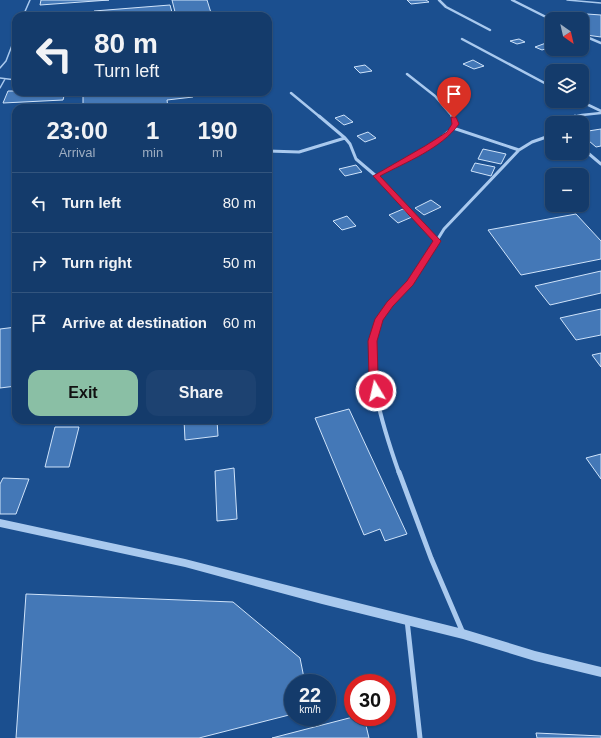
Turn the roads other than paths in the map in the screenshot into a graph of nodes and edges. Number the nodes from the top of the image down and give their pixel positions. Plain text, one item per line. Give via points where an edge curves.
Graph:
1 (30, 0) edge
2 (439, 0) edge
3 (512, 0) edge
4 (567, 0) edge
5 (601, 3) edge
6 (25, 12) edge
7 (545, 16) edge
8 (490, 30) dead end
9 (589, 38) edge
10 (462, 39) dead end
11 (601, 43) edge
12 (12, 45) edge
13 (0, 68) edge
14 (406, 74) dead end
15 (0, 78) edge
16 (5, 79) junction
17 (12, 80) edge
18 (545, 83) edge
19 (0, 88) edge
20 (291, 93) dead end
21 (589, 106) edge
22 (601, 112) edge
23 (574, 116) edge
24 (453, 128) junction
25 (545, 137) edge
26 (345, 138) junction
27 (519, 150) junction
28 (272, 151) edge
29 (589, 154) edge
30 (601, 164) edge
31 (376, 176) junction
32 (437, 241) junction
33 (0, 523) edge
34 (407, 620) junction
35 (463, 634) junction
36 (601, 672) edge
37 (420, 738) edge

1 - 6 lane
2 - 8 street via 446,7
3 - 7 street
4 - 5 lane
9 - 11 street
10 - 18 street
12 - 13 lane via 6,61
14 - 24 street via 434,95 454,118 456,124
15 - 16 lane
16 - 17 lane
16 - 19 lane
20 - 26 street
21 - 22 street
22 - 23 street
24 - 27 street
24 - 31 street via 427,148
25 - 27 street
26 - 28 street via 299,152
26 - 31 street via 356,159
27 - 32 street via 444,229
29 - 30 street
31 - 32 street
32 - 35 street via 410,283 379,319 372,341 373,376 385,434 431,558
33 - 34 street via 185,563
34 - 35 street
34 - 37 street
35 - 36 street via 535,656

